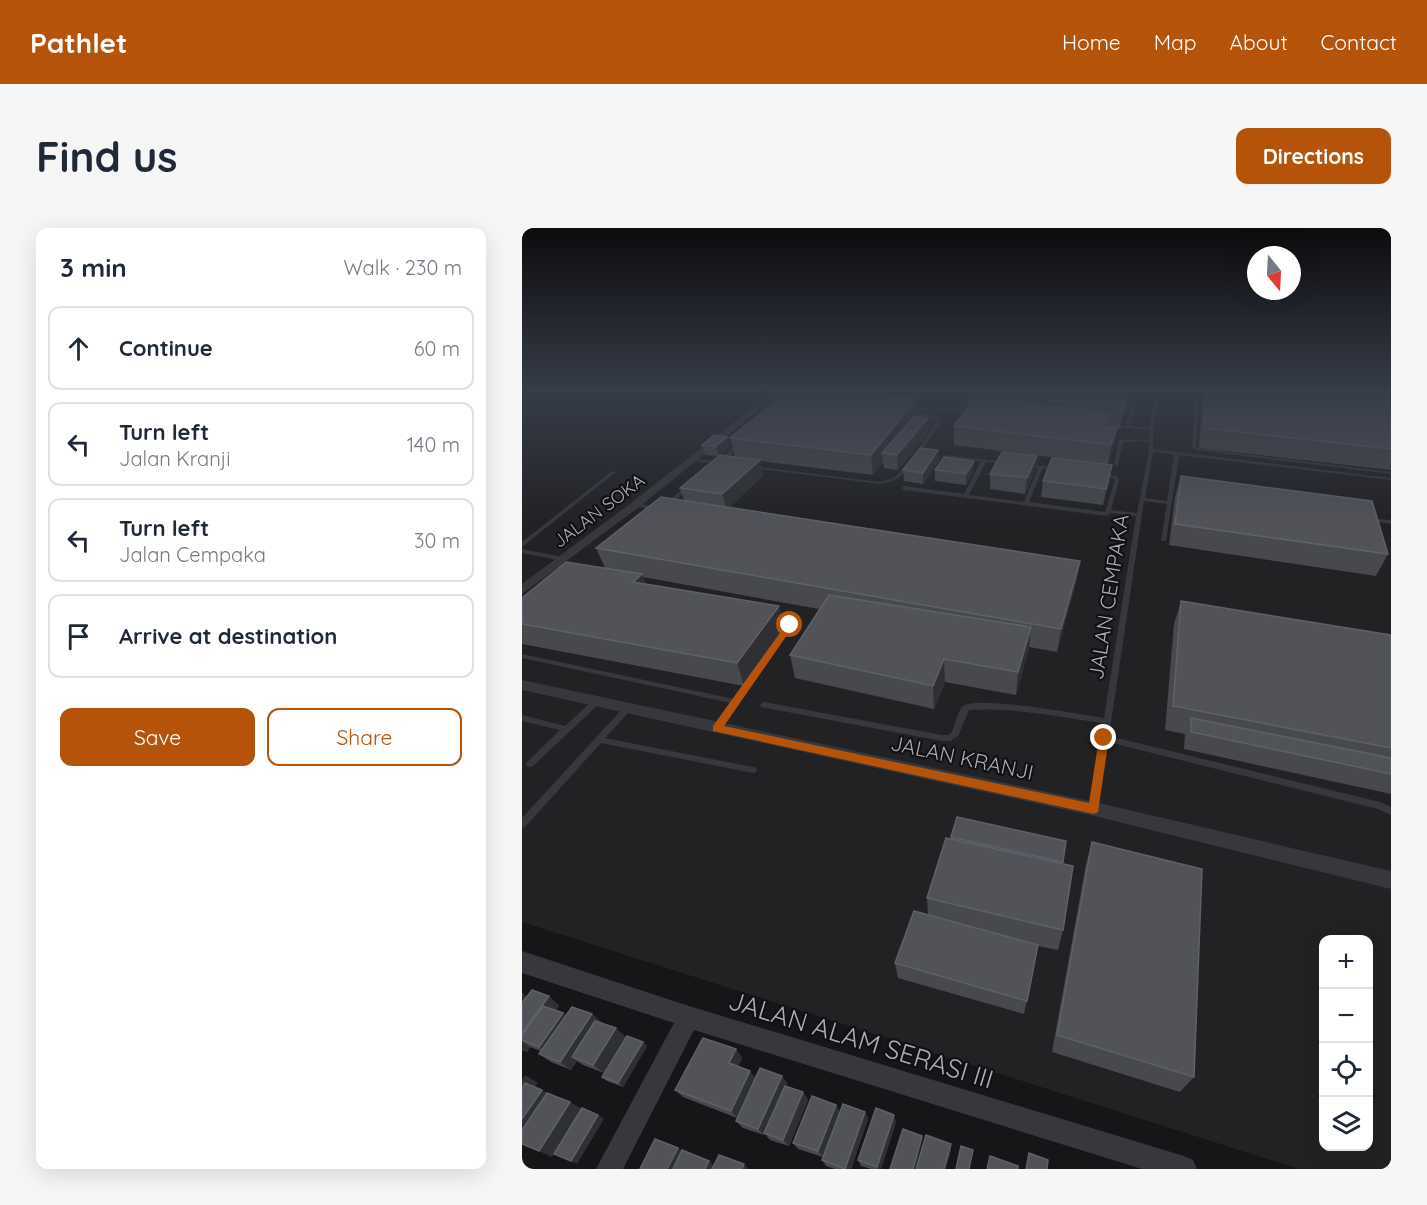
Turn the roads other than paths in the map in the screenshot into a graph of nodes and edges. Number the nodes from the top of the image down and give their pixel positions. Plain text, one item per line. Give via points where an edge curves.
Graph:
1 (724, 435) edge
2 (931, 435) edge
3 (1151, 435) edge
4 (1195, 435) edge
5 (744, 441) edge
6 (1150, 441) junction
7 (1151, 450) junction
8 (1177, 453) junction
9 (946, 456) edge
10 (692, 460) junction
11 (984, 461) junction
12 (718, 463) junction
13 (730, 464) edge
14 (1116, 465) dead end
15 (742, 466) edge
16 (1041, 467) junction
17 (1064, 470) edge
18 (614, 472) dead end
19 (1391, 473) edge
20 (1098, 475) edge
21 (1391, 479) edge
22 (692, 482) edge
23 (904, 488) dead end
24 (966, 495) junction
25 (1142, 499) junction
26 (1169, 503) junction
27 (1026, 504) junction
28 (635, 505) junction
29 (663, 510) junction
30 (673, 511) edge
31 (1108, 511) junction
32 (1139, 515) junction
33 (1380, 521) edge
34 (1391, 522) edge
35 (1164, 540) dead end
36 (522, 545) edge
37 (522, 551) edge
38 (563, 559) junction
39 (522, 590) edge
40 (790, 625) dead end
41 (522, 656) edge
42 (522, 685) edge
43 (596, 702) junction
44 (737, 702) junction
45 (764, 705) dead end
46 (627, 709) junction
47 (522, 718) edge
48 (1107, 721) junction
49 (566, 729) junction
50 (717, 729) junction
51 (1104, 738) junction
52 (600, 740) junction
53 (530, 764) dead end
54 (753, 770) dead end
55 (1094, 809) junction
56 (1391, 811) edge
57 (522, 824) edge
58 (1391, 880) edge
59 (522, 962) edge
60 (689, 1017) junction
61 (609, 1169) edge
62 (1184, 1169) edge

1 - 10 street, JALAN SOKA
2 - 15 lane via 901,476 891,482
3 - 6 lane, JALAN CEMPAKA
4 - 19 lane via 1197,449
5 - 12 lane
6 - 7 lane, JALAN CEMPAKA
6 - 14 lane via 1121,441
7 - 8 lane
7 - 25 lane, JALAN CEMPAKA
8 - 21 lane
8 - 26 lane
9 - 11 lane
10 - 12 lane
10 - 28 street, JALAN SOKA
11 - 16 lane
11 - 24 lane
12 - 13 lane
16 - 17 lane
16 - 27 lane
18 - 36 lane
20 - 31 lane via 1117,480
22 - 29 lane
23 - 24 lane
24 - 27 lane
25 - 26 lane
25 - 32 lane, JALAN CEMPAKA
26 - 35 lane
27 - 31 lane via 1105,514
28 - 29 lane
28 - 38 street, JALAN SOKA
29 - 30 lane
31 - 32 lane
32 - 48 lane, JALAN CEMPAKA
33 - 34 lane
37 - 38 lane
38 - 39 street, JALAN SOKA
40 - 44 lane
41 - 44 lane
42 - 43 street, JALAN KRANJI
43 - 46 street, JALAN KRANJI
43 - 49 lane
44 - 50 lane
45 - 48 lane via 942,738 955,734 966,707 1024,708
46 - 50 street, JALAN KRANJI
46 - 52 lane
47 - 49 lane
48 - 51 lane, JALAN CEMPAKA
49 - 53 lane
50 - 55 street, JALAN KRANJI
51 - 55 lane, JALAN CEMPAKA
51 - 56 lane
52 - 54 lane
52 - 57 lane
55 - 58 street, JALAN KRANJI
59 - 60 street, JALAN ALAM SERASI III
60 - 61 street
60 - 62 street, JALAN ALAM SERASI III

